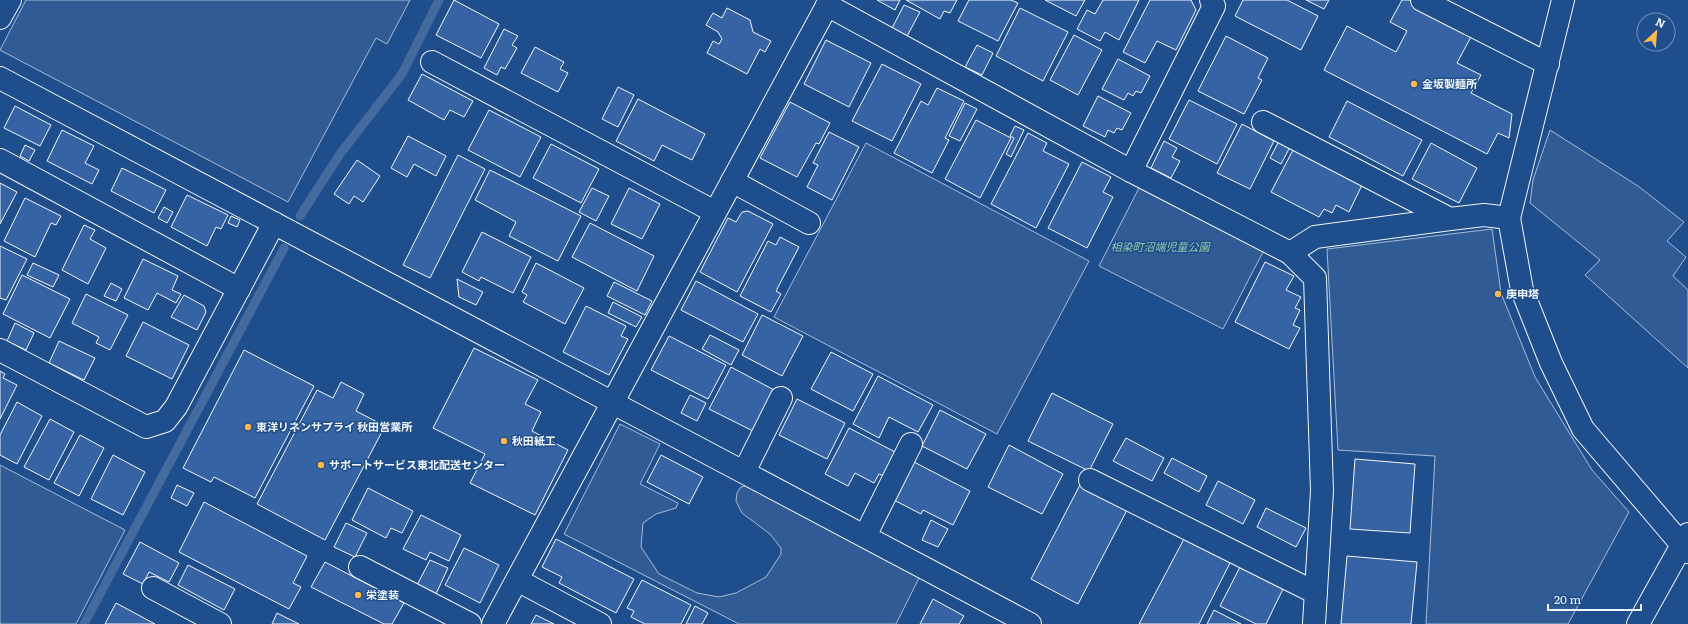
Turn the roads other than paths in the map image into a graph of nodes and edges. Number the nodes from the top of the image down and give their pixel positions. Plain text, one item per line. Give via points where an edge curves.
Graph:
1 (10, 0) edge
2 (1212, 0) edge
3 (1422, 0) edge
4 (1563, 0) edge
5 (828, 2) edge
6 (0, 18) edge
7 (432, 62) dead end
8 (1548, 64) junction
9 (0, 78) edge
10 (1263, 122) dead end
11 (0, 160) edge
12 (1131, 170) junction
13 (732, 181) junction
14 (715, 212) junction
15 (1509, 218) junction
16 (1450, 219) junction
17 (274, 223) junction
18 (809, 224) dead end
19 (1290, 253) junction
20 (239, 289) junction
21 (0, 350) edge
22 (781, 398) dead end
23 (612, 402) junction
24 (911, 444) dead end
25 (744, 472) junction
26 (1090, 480) dead end
27 (865, 536) junction
28 (1686, 543) edge
29 (360, 567) dead end
30 (517, 580) junction
31 (153, 588) dead end
32 (1316, 593) junction
33 (220, 624) edge
34 (470, 624) edge
35 (493, 624) edge
36 (600, 624) edge
37 (1030, 624) edge
38 (1314, 624) edge
39 (1638, 624) edge

1 - 6 main road
2 - 12 main road via 1214,6
3 - 8 main road
4 - 8 main road
5 - 12 main road
5 - 13 main road
7 - 14 main road
8 - 15 main road
9 - 17 main road
10 - 16 main road
11 - 20 main road
12 - 19 main road
13 - 14 main road
13 - 18 main road
14 - 23 main road
15 - 16 main road via 1484,215
15 - 28 main road via 1522,290 1550,363 1583,429
16 - 19 main road via 1315,237
17 - 20 main road
17 - 23 main road
19 - 32 main road via 1315,278 1322,491
20 - 21 main road via 176,407 165,421 146,427
22 - 25 main road
23 - 25 main road
23 - 30 main road
24 - 27 main road
25 - 27 main road
26 - 32 main road
27 - 37 main road
28 - 39 main road
29 - 34 main road
30 - 35 main road
30 - 36 main road
31 - 33 main road
32 - 38 main road

